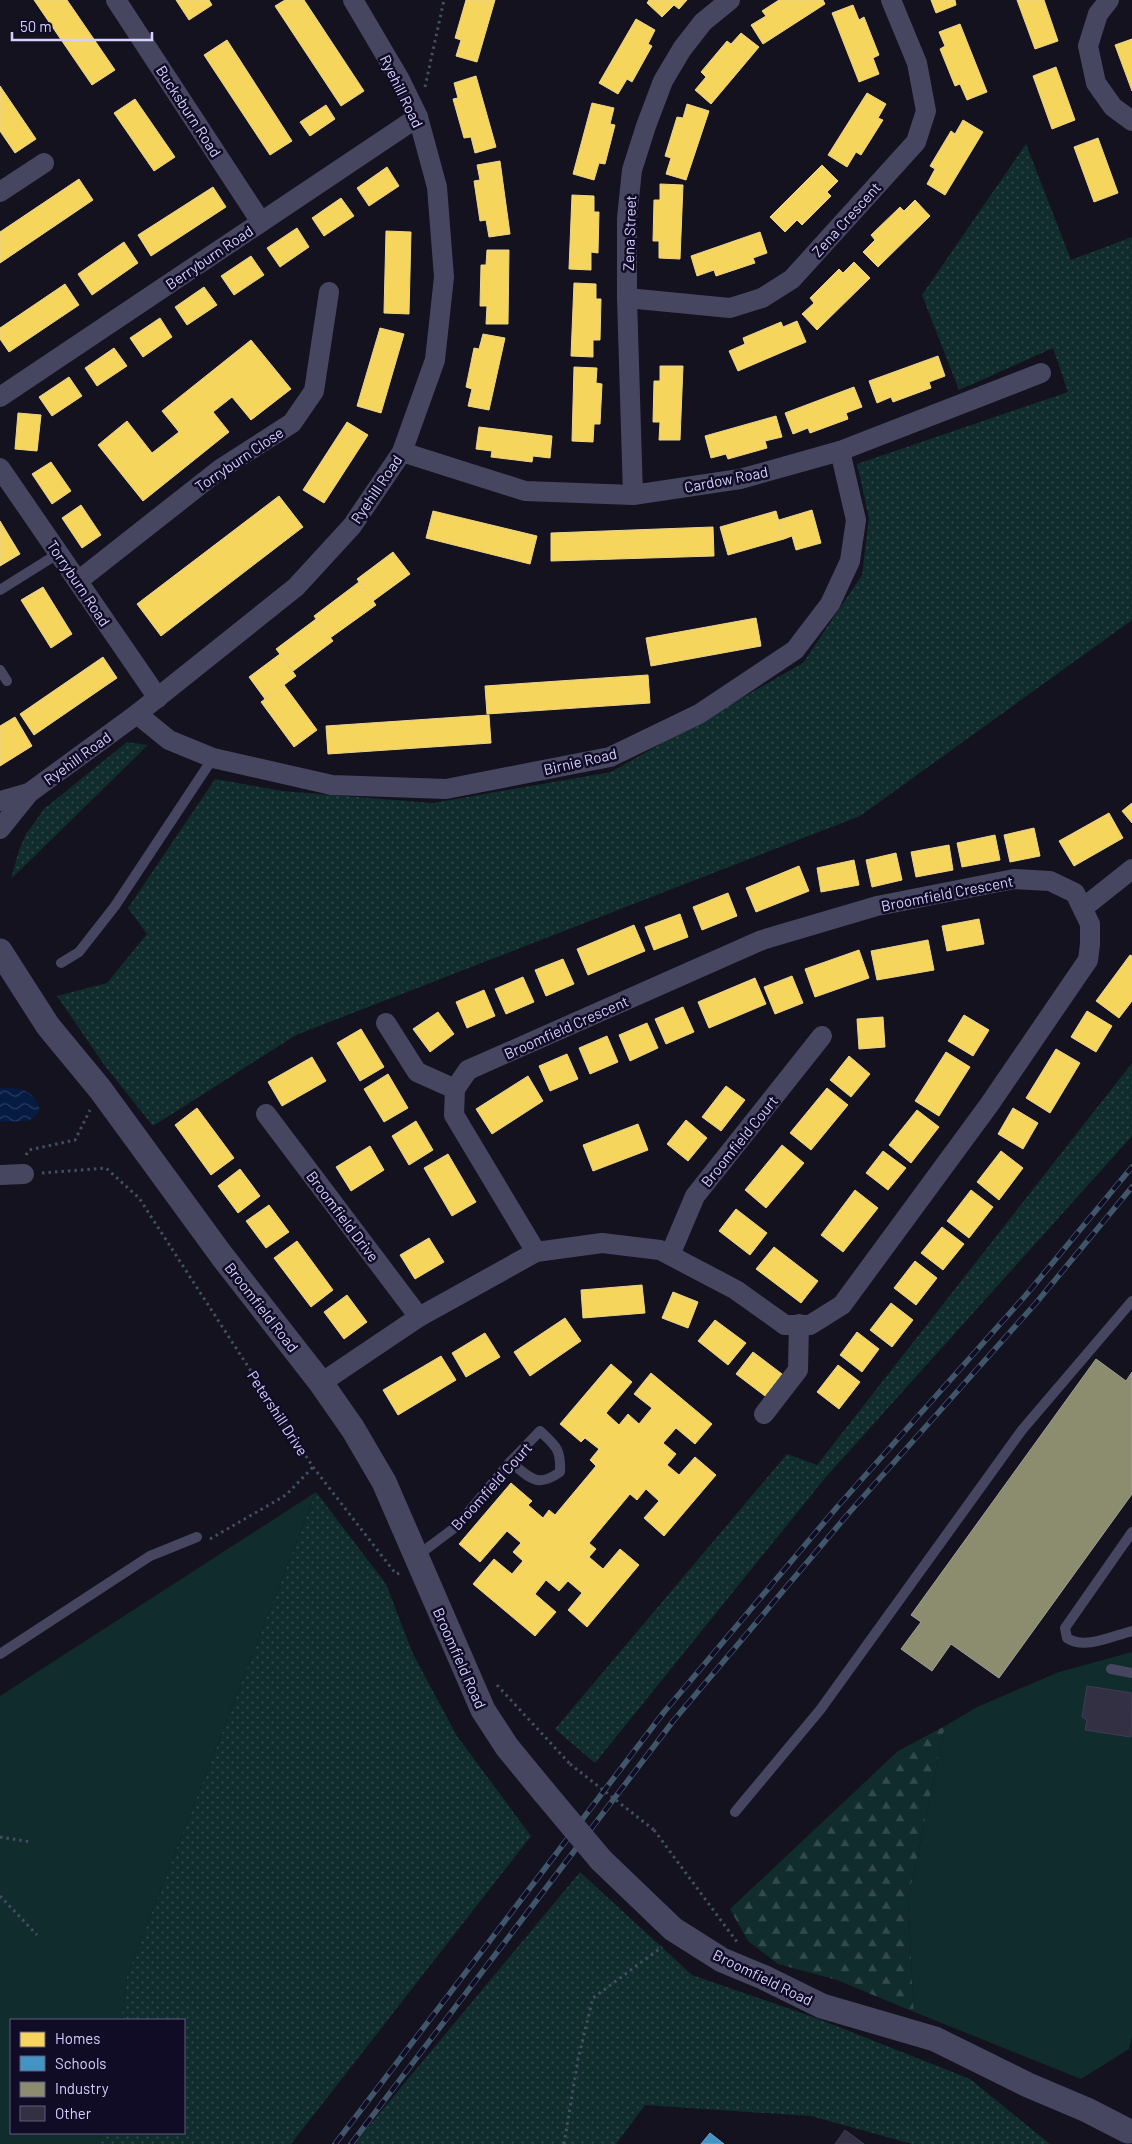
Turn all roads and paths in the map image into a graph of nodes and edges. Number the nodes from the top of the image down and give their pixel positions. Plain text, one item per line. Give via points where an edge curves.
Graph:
1 (116, 0) edge
2 (444, 0) edge
3 (730, 0) edge
4 (891, 0) edge
5 (1109, 0) edge
6 (361, 3) edge
7 (418, 117) junction
8 (1132, 121) edge
9 (44, 162) dead end
10 (0, 192) edge
11 (261, 222) junction
12 (330, 292) dead end
13 (627, 298) junction
14 (1041, 373) dead end
15 (0, 397) edge
16 (840, 451) junction
17 (402, 452) junction
18 (0, 468) edge
19 (634, 495) junction
20 (58, 553) junction
21 (78, 582) junction
22 (0, 590) edge
23 (0, 670) edge
24 (7, 681) dead end
25 (158, 698) junction
26 (137, 714) junction
27 (213, 758) junction
28 (29, 793) junction
29 (0, 801) edge
30 (0, 829) edge
31 (1132, 869) edge
32 (1084, 908) junction
33 (0, 951) edge
34 (60, 964) dead end
35 (386, 1023) dead end
36 (822, 1036) dead end
37 (100, 1089) junction
38 (455, 1089) junction
39 (266, 1114) dead end
40 (13, 1175) edge
41 (536, 1252) junction
42 (670, 1255) junction
43 (1132, 1301) edge
44 (419, 1317) junction
45 (799, 1324) junction
46 (321, 1383) junction
47 (764, 1414) dead end
48 (510, 1462) junction
49 (314, 1467) junction
50 (1132, 1532) edge
51 (197, 1537) joint
52 (418, 1563) junction
53 (1132, 1631) edge
54 (0, 1654) edge
55 (1111, 1670) dead end
56 (1132, 1673) edge
57 (493, 1681) dead end
58 (734, 1812) dead end
59 (0, 1837) edge
60 (30, 1842) dead end
61 (0, 1896) edge
62 (681, 1933) junction
63 (37, 1935) dead end
64 (740, 1946) dead end
65 (1129, 2129) edge
66 (564, 2144) edge

1 - 11 street, Bucksburn Road
2 - 7 path
3 - 13 street, Zena Street via 702,22 682,49 663,81 646,126 632,170 627,218
4 - 13 street, Zena Crescent via 917,63 926,111 916,142 792,278 762,298 730,308
5 - 8 street via 1098,14 1088,46 1096,83 1113,107
6 - 7 street, Ryehill Road
7 - 11 street, Berryburn Road
7 - 17 street, Ryehill Road via 437,187 444,277 435,360
9 - 10 street
11 - 15 street, Berryburn Road
12 - 21 street, Torryburn Close via 314,391 292,423 219,470
13 - 19 street, Zena Street
14 - 16 street, Cardow Road
16 - 19 street, Cardow Road via 740,479
16 - 27 street, Birnie Road via 856,520 850,562 830,604 795,650 699,714 610,757 446,789 332,785
17 - 19 street, Cardow Road via 525,491
17 - 25 street, Ryehill Road via 352,526 296,587
18 - 20 street, Torryburn Road
20 - 21 street, Torryburn Road
20 - 22 lane
21 - 25 street, Torryburn Road
23 - 24 lane
25 - 26 street, Ryehill Road
26 - 27 street, Birnie Road via 169,740
26 - 28 street, Ryehill Road
27 - 34 lane via 115,906 79,952
28 - 29 street, Ryehill Road
28 - 30 street, Ryehill Road
31 - 32 street
32 - 38 street, Broomfield Crescent via 1075,893 1050,880 1014,879 877,906 762,940 468,1070
32 - 45 street, Broomfield Crescent via 1090,924 1088,960 994,1097 842,1305 810,1325
33 - 37 street, Broomfield Road via 48,1026
35 - 38 street via 417,1072
36 - 42 street, Broomfield Court via 695,1196
37 - 40 path via 75,1140 29,1150
37 - 46 street, Broomfield Road via 222,1256
38 - 41 street via 454,1114
39 - 44 street, Broomfield Drive
40 - 49 path, Petershill Drive via 106,1168 139,1198
41 - 42 street, Broomfield Crescent via 602,1243 660,1250
41 - 44 street, Broomfield Crescent
42 - 45 street, Broomfield Crescent via 736,1290 785,1325
43 - 58 lane via 1022,1430 820,1710
44 - 46 street, Broomfield Crescent
45 - 47 street via 798,1370
46 - 52 street, Broomfield Road via 384,1482
48 - 48 lane, Broomfield Court via 540,1431 560,1455 560,1472 548,1481 536,1482
48 - 52 lane, Broomfield Court via 457,1526
49 - 51 path, Petershill Drive via 286,1495 205,1542
49 - 52 path via 396,1574
50 - 53 lane via 1065,1628 1067,1638 1074,1643 1085,1644
51 - 54 lane via 150,1556
52 - 62 street, Broomfield Road, bridge via 483,1710 506,1747 601,1860
55 - 56 lane
57 - 64 path, bridge via 570,1764 654,1830
59 - 60 path
61 - 63 path
62 - 65 street, Broomfield Road via 722,1960 822,2006 935,2039 1028,2085
62 - 66 path via 593,1998 578,2059

